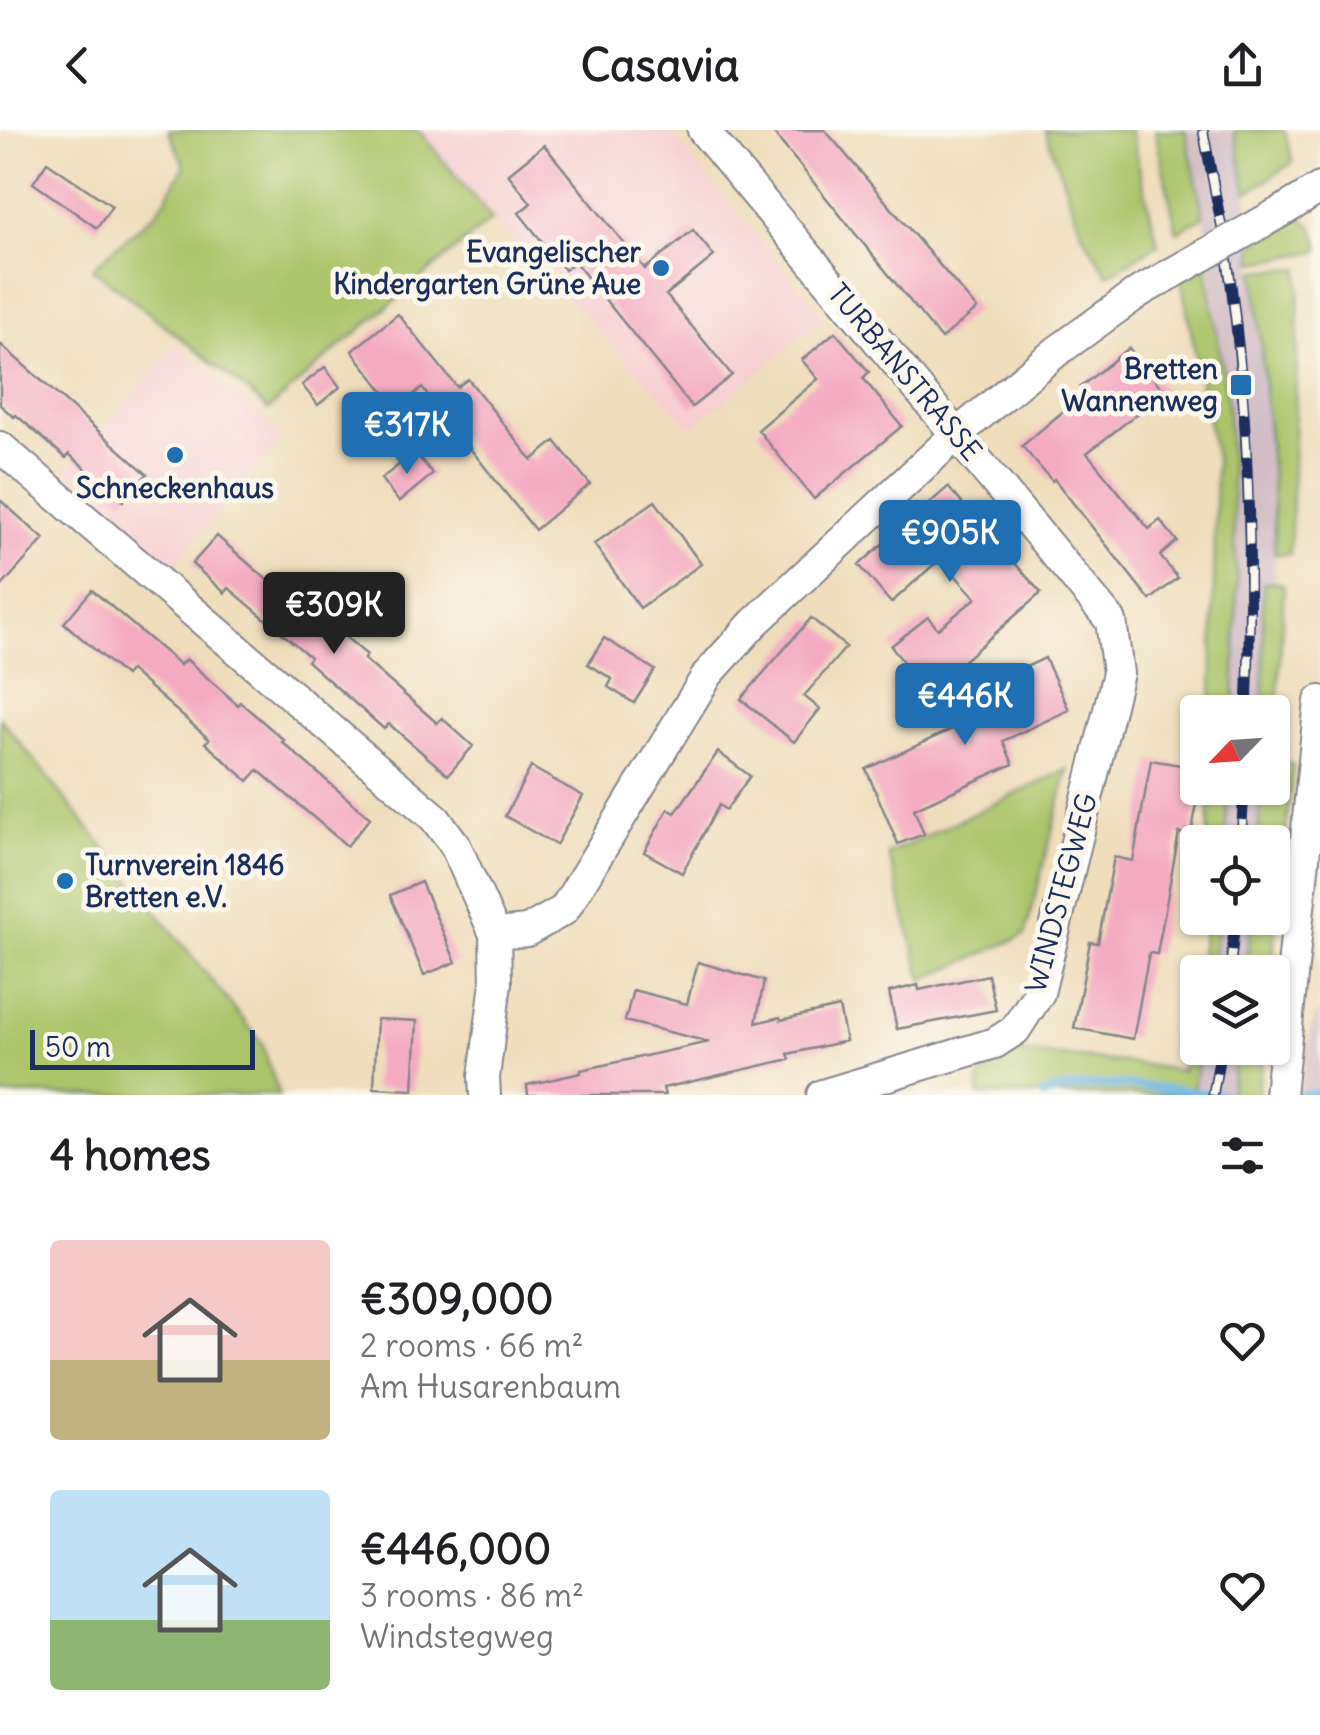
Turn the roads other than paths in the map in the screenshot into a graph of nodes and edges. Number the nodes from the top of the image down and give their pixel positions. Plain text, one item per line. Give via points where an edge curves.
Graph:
1 (703, 130) edge
2 (1320, 188) edge
3 (956, 434) junction
4 (0, 447) edge
5 (1320, 701) edge
6 (1105, 730) joint
7 (1309, 916) edge
8 (495, 934) junction
9 (1282, 1084) edge
10 (485, 1095) edge
11 (822, 1095) edge

1 - 3 street, TURBANSTRASSE
2 - 3 street, bridge via 1139,292
3 - 6 street, TURBANSTRASSE via 1111,621 1118,673
3 - 8 street via 708,674 564,910 527,931
4 - 8 street via 434,817 455,845
5 - 7 street
6 - 11 street, WINDSTEGWEG via 1039,993 1015,1030 994,1043
7 - 9 street
8 - 10 street

